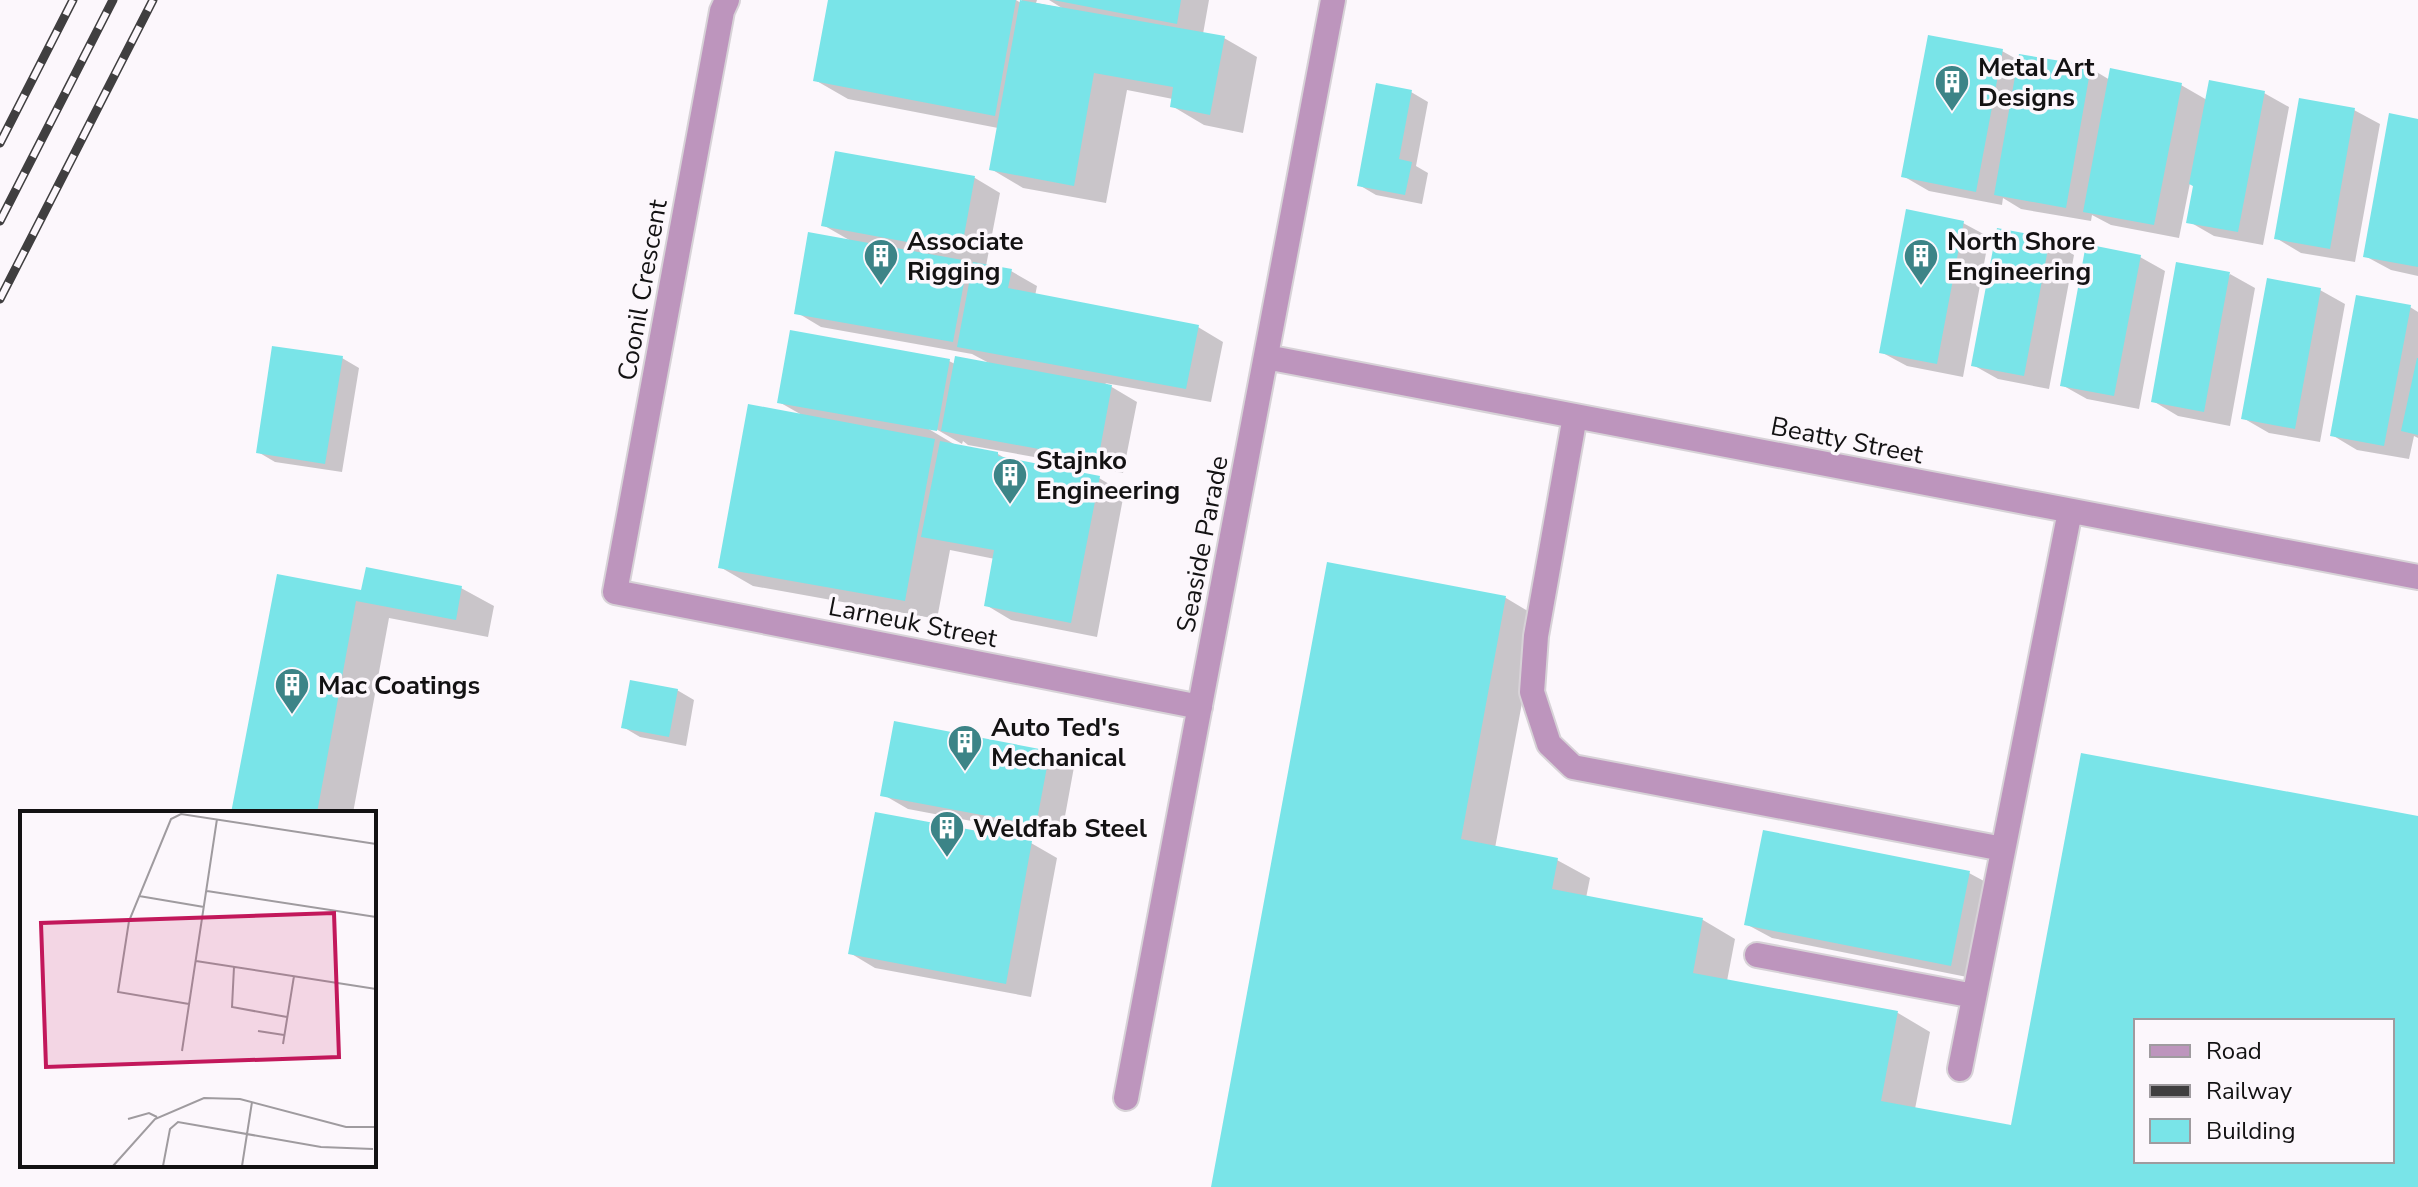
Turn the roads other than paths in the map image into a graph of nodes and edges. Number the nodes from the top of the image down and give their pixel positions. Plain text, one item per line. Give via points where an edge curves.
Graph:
1 (727, 0) edge
2 (1333, 0) edge
3 (1266, 357) junction
4 (1575, 416) junction
5 (2070, 511) junction
6 (2418, 577) edge
7 (615, 592) joint
8 (1200, 707) junction
9 (2003, 849) junction
10 (1757, 955) dead end
11 (1974, 996) junction
12 (1960, 1069) dead end
13 (1126, 1098) dead end

1 - 7 street, Coonil Crescent
2 - 3 street, Seaside Parade
3 - 4 street, Beatty Street
3 - 8 street, Seaside Parade
4 - 5 street, Beatty Street
4 - 9 street via 1536,636 1532,692 1549,744 1573,767
5 - 6 street, Beatty Street
5 - 9 street
7 - 8 street, Larneuk Street
8 - 13 street, Seaside Parade
9 - 11 street
10 - 11 street
11 - 12 street

